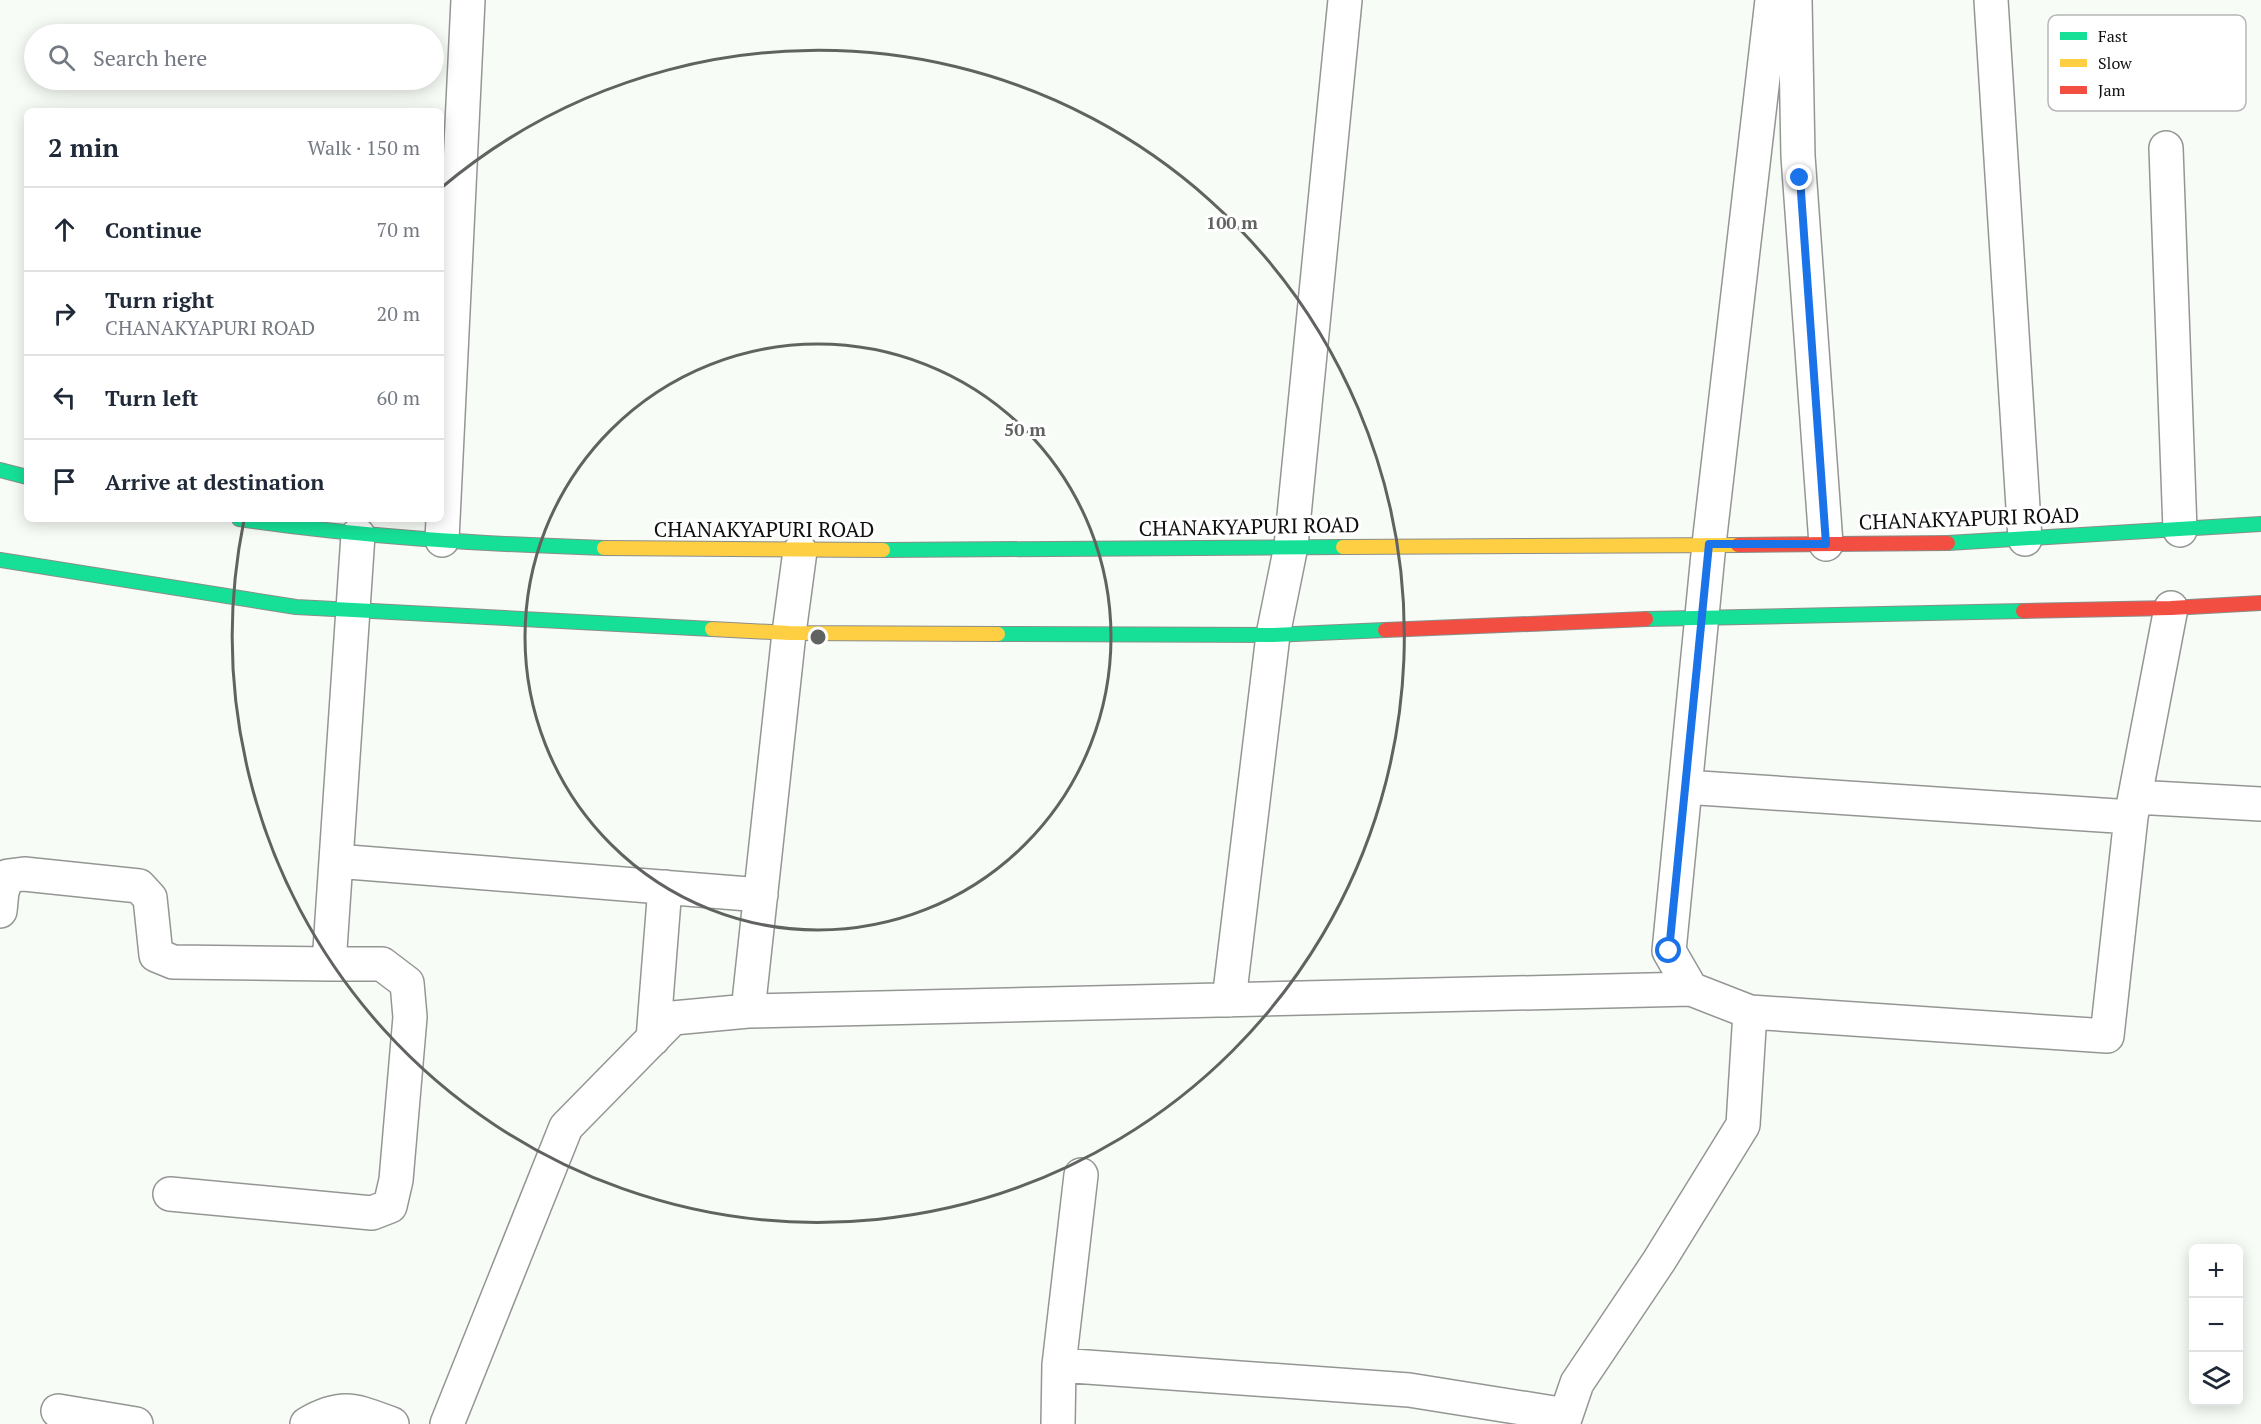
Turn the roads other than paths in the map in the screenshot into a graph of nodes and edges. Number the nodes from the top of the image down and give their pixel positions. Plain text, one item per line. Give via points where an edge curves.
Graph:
1 (468, 0) edge
2 (1345, 0) edge
3 (1772, 0) edge
4 (1795, 0) edge
5 (1991, 0) edge
6 (2166, 148) dead end
7 (0, 470) edge
8 (24, 476) edge
9 (444, 498) edge
10 (261, 522) edge
11 (443, 522) edge
12 (2261, 524) edge
13 (2180, 530) junction
14 (358, 535) junction
15 (2025, 539) junction
16 (442, 540) junction
17 (1709, 544) junction
18 (1826, 544) junction
19 (1291, 546) junction
20 (800, 551) junction
21 (0, 560) edge
22 (2261, 603) edge
23 (2171, 608) junction
24 (353, 610) junction
25 (1702, 617) junction
26 (789, 633) junction
27 (1273, 635) junction
28 (1685, 787) junction
29 (2261, 804) edge
30 (2133, 807) junction
31 (336, 861) junction
32 (665, 887) junction
33 (761, 895) junction
34 (0, 911) edge
35 (329, 964) junction
36 (1691, 989) junction
37 (1229, 1000) junction
38 (748, 1011) junction
39 (1750, 1012) junction
40 (653, 1039) junction
41 (1081, 1175) dead end
42 (170, 1194) dead end
43 (1059, 1365) junction
44 (58, 1411) dead end
45 (1564, 1420) edge
46 (136, 1424) edge
47 (307, 1424) edge
48 (392, 1424) edge
49 (447, 1424) edge
50 (1058, 1424) edge

1 - 9 street
2 - 19 street
3 - 17 street
4 - 18 street via 1798,156
5 - 15 street
6 - 13 street
7 - 8 street
10 - 14 street, CHANAKYAPURI ROAD
11 - 16 street
12 - 13 street, CHANAKYAPURI ROAD
13 - 15 street, CHANAKYAPURI ROAD
14 - 16 street, CHANAKYAPURI ROAD
14 - 24 street
15 - 18 street, CHANAKYAPURI ROAD
16 - 20 street, CHANAKYAPURI ROAD
17 - 18 street, CHANAKYAPURI ROAD
17 - 19 street, CHANAKYAPURI ROAD
17 - 25 street
19 - 20 street, CHANAKYAPURI ROAD
19 - 27 street
20 - 26 street
21 - 24 street via 296,607
22 - 23 street
23 - 25 street
23 - 30 street
24 - 26 street
24 - 31 street
25 - 27 street
25 - 28 street
26 - 27 street
26 - 33 street
27 - 37 street
28 - 30 street
28 - 36 street via 1669,951
29 - 30 street
30 - 39 street via 2107,1036
31 - 32 street
31 - 35 street
32 - 33 street
32 - 40 street
33 - 38 street
34 - 35 street via 8,876 24,874 139,886 150,898 156,956 173,962
35 - 42 street via 382,964 407,983 410,1017 396,1180 390,1206 372,1213
36 - 37 street
36 - 39 street
37 - 38 street
38 - 40 street via 673,1018
39 - 45 street via 1743,1125 1659,1262 1578,1383
40 - 49 street via 566,1127
41 - 43 street
43 - 45 street via 1409,1390
43 - 50 street
44 - 46 street
47 - 48 street via 325,1414 355,1410

